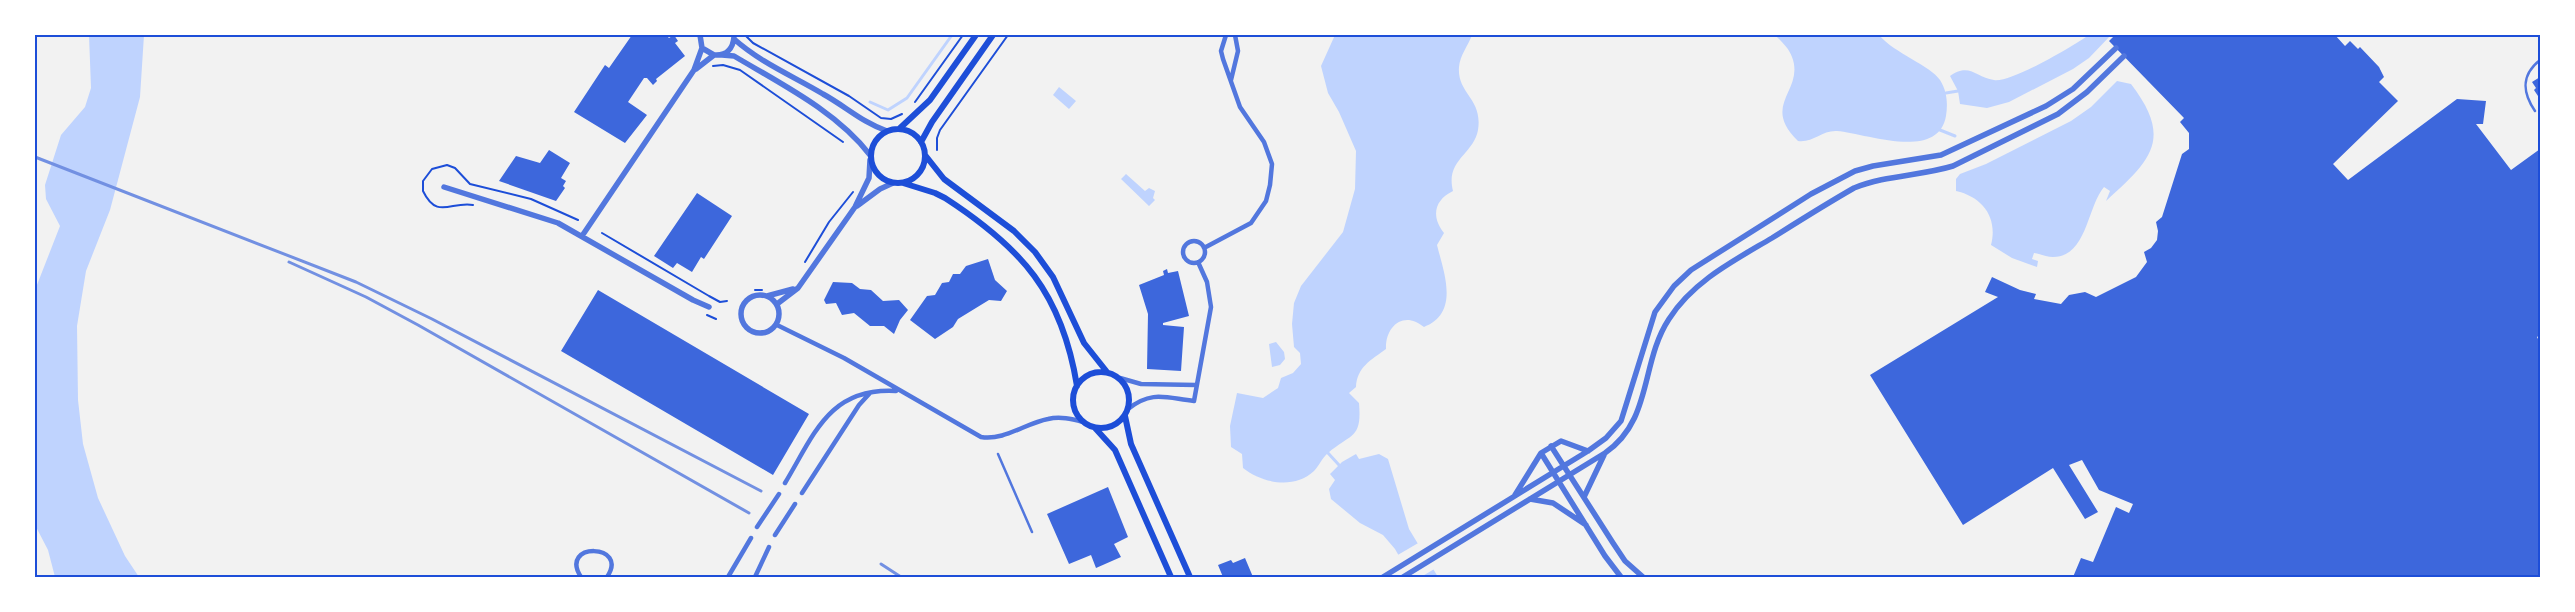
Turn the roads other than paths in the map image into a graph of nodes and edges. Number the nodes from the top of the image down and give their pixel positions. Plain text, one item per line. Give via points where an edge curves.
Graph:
1 (976, 35) edge
2 (993, 35) edge
3 (1226, 35) edge
4 (1235, 35) edge
5 (699, 36) edge
6 (734, 37) edge
7 (702, 48) junction
8 (2116, 48) dead end
9 (714, 55) junction
10 (722, 55) junction
11 (2124, 56) dead end
12 (2540, 60) edge
13 (694, 70) junction
14 (1231, 80) junction
15 (2536, 110) dead end
16 (899, 129) junction
17 (887, 131) junction
18 (921, 142) junction
19 (925, 155) junction
20 (870, 157) junction
21 (894, 183) junction
22 (903, 183) junction
23 (444, 187) dead end
24 (855, 207) junction
25 (582, 236) junction
26 (1204, 248) junction
27 (1198, 262) junction
28 (798, 288) junction
29 (766, 293) junction
30 (777, 304) junction
31 (709, 307) dead end
32 (777, 325) junction
33 (1107, 372) junction
34 (1120, 378) junction
35 (1196, 385) junction
36 (1076, 386) junction
37 (897, 391) junction
38 (871, 392) junction
39 (1128, 409) junction
40 (1125, 416) junction
41 (1083, 422) junction
42 (1094, 428) junction
43 (1551, 446) junction
44 (1588, 451) junction
45 (1540, 453) junction
46 (1605, 453) junction
47 (998, 454) dead end
48 (1564, 466) junction
49 (1553, 472) junction
50 (1570, 474) junction
51 (1559, 481) junction
52 (785, 483) dead end
53 (802, 493) dead end
54 (779, 494) dead end
55 (1514, 496) junction
56 (1584, 497) junction
57 (1530, 499) junction
58 (795, 504) dead end
59 (758, 527) dead end
60 (1588, 527) junction
61 (1032, 532) dead end
62 (775, 535) dead end
63 (751, 538) dead end
64 (769, 547) dead end
65 (610, 576) edge
66 (581, 577) edge
67 (728, 577) edge
68 (755, 577) edge
69 (1171, 577) edge
70 (1190, 577) edge
71 (1383, 577) edge
72 (1402, 577) edge
73 (1621, 577) edge
74 (1643, 577) edge

1 - 16 main road via 930,100
2 - 18 main road
3 - 14 street via 1221,51
4 - 14 street via 1238,51
5 - 7 street
6 - 10 street via 731,49
6 - 17 street via 746,50 768,64 864,121
7 - 9 street
7 - 13 street
8 - 44 street via 2073,89 2046,106 1941,155 1855,171 1811,194 1691,270 1655,312 1621,421
9 - 10 street
9 - 13 street
10 - 20 street via 734,56 813,106 850,133
11 - 46 street via 2070,106 2048,119 1953,166 1871,181 1854,188 1703,282 1668,320 1656,347 1632,427
12 - 15 lane via 2530,70 2525,86
13 - 25 street
14 - 26 street via 1240,107 1264,142 1272,164 1270,185 1266,201 1250,223
16 - 17 main road
16 - 18 main road via 908,131
17 - 20 main road via 875,140
18 - 19 main road
19 - 22 main road via 922,170
19 - 33 main road via 944,179 1014,231 1035,252 1053,277 1084,343
20 - 21 main road via 878,176
20 - 24 street via 869,178
21 - 22 main road
21 - 24 street
22 - 36 main road via 945,198 1020,256 1043,288 1067,339
23 - 25 street via 532,213
24 - 28 street
25 - 31 street
26 - 27 street via 1203,258
26 - 27 street via 1196,241 1184,247 1185,260
27 - 35 street via 1207,282 1211,307
28 - 29 street
28 - 30 street
29 - 30 street
29 - 32 street via 748,299 743,305 741,319 745,327 754,333 764,334
30 - 32 street via 780,313
32 - 37 street via 844,358
33 - 34 main road
33 - 36 main road via 1090,374
34 - 35 street via 1141,384
34 - 39 main road via 1128,389
35 - 39 street via 1194,401 1150,396
36 - 41 main road via 1073,403
37 - 38 street
37 - 41 street via 972,433 988,438 1049,418
38 - 52 street via 850,398 834,408
38 - 53 street via 851,416
39 - 40 main road
40 - 42 main road via 1111,427
40 - 70 main road via 1130,444
41 - 42 main road
42 - 69 main road via 1114,450
43 - 44 street via 1560,440
43 - 45 street
43 - 48 street
44 - 48 street
45 - 49 street
45 - 55 street
46 - 50 street
46 - 56 street
47 - 61 lane
48 - 49 street
48 - 50 street
49 - 51 street
49 - 55 street
50 - 51 street
50 - 56 street
51 - 57 street
51 - 60 street
54 - 59 street
55 - 71 street
56 - 74 street via 1625,560
57 - 60 street via 1553,503
57 - 72 street
58 - 62 street
60 - 73 street
63 - 67 street
64 - 68 street
65 - 66 street via 609,559 602,552 592,550 578,560 577,570

